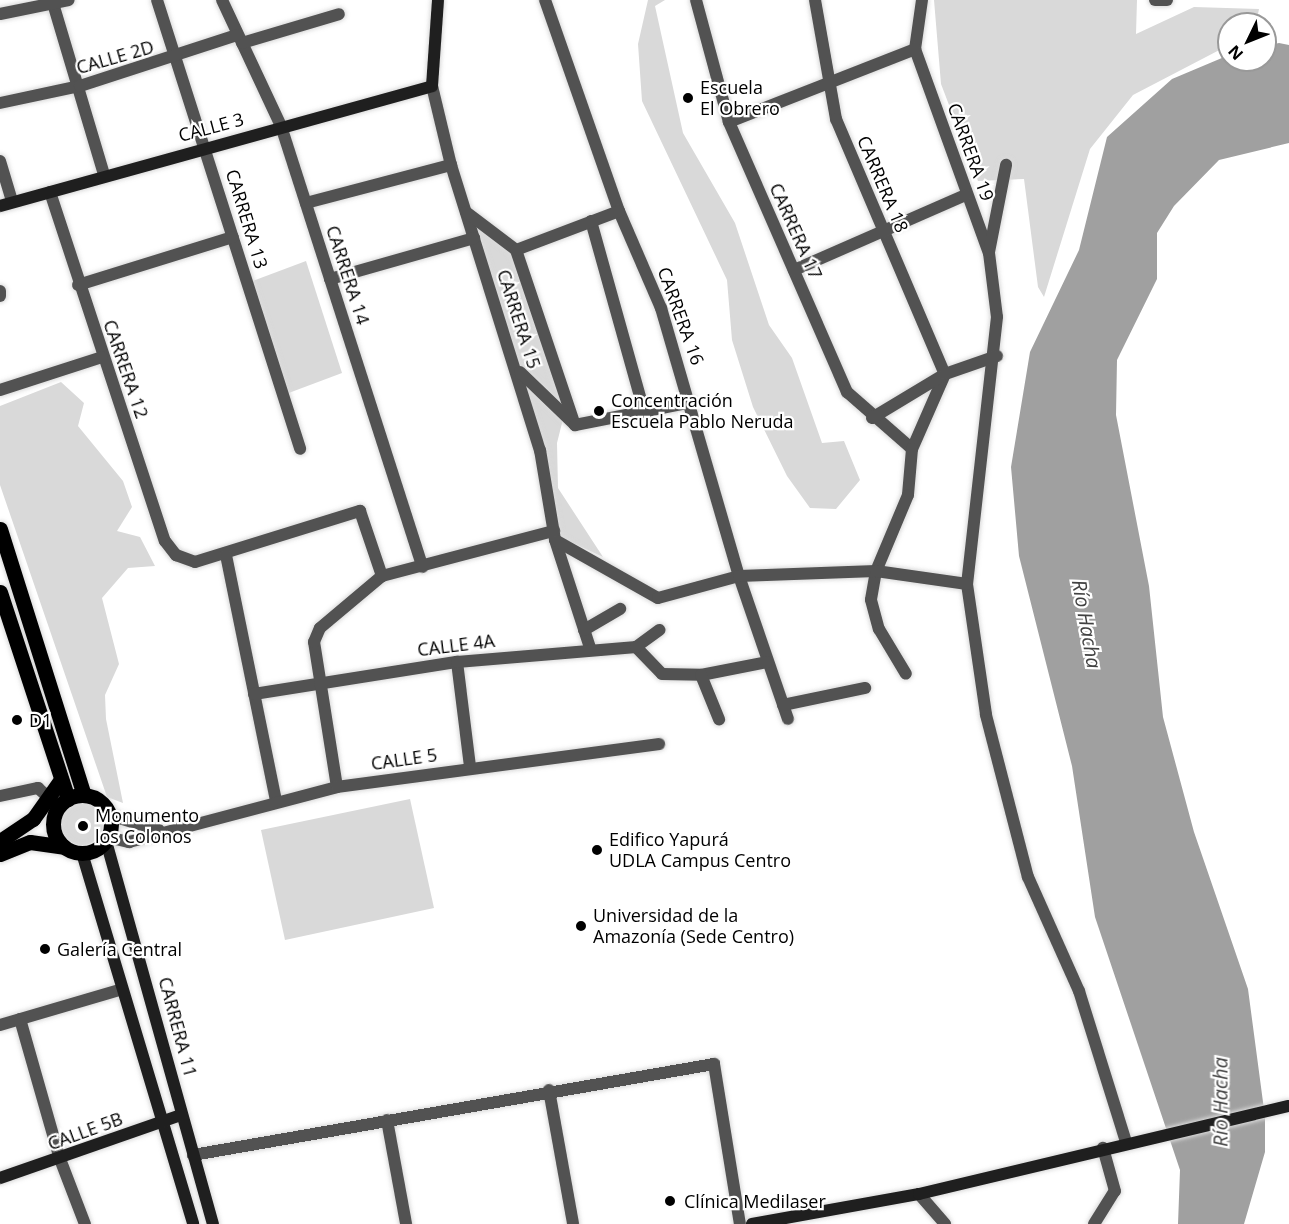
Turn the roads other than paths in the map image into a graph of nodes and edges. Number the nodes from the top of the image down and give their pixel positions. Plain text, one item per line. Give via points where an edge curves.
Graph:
1 (69, 0) edge
2 (157, 0) edge
3 (222, 0) edge
4 (438, 0) edge
5 (546, 0) edge
6 (696, 0) edge
7 (815, 0) edge
8 (922, 0) edge
9 (1155, 0) edge
10 (1167, 0) edge
11 (52, 1) edge
12 (0, 14) edge
13 (339, 14) dead end
14 (239, 39) junction
15 (915, 49) junction
16 (177, 58) junction
17 (826, 85) junction
18 (80, 86) junction
19 (432, 86) junction
20 (0, 103) edge
21 (729, 122) junction
22 (281, 126) junction
23 (206, 151) junction
24 (0, 161) edge
25 (451, 165) junction
26 (1006, 165) dead end
27 (104, 174) junction
28 (50, 192) junction
29 (966, 195) junction
30 (12, 201) junction
31 (306, 203) junction
32 (0, 206) edge
33 (465, 211) junction
34 (619, 211) junction
35 (591, 221) junction
36 (885, 232) junction
37 (233, 237) junction
38 (474, 238) junction
39 (516, 250) junction
40 (989, 253) junction
41 (794, 270) junction
42 (330, 279) junction
43 (78, 285) junction
44 (0, 291) edge
45 (0, 296) edge
46 (997, 356) junction
47 (102, 357) junction
48 (516, 368) junction
49 (945, 374) junction
50 (0, 390) edge
51 (692, 402) junction
52 (644, 411) junction
53 (872, 418) junction
54 (575, 425) junction
55 (300, 449) dead end
56 (912, 449) junction
57 (0, 529) edge
58 (554, 535) junction
59 (226, 555) junction
60 (423, 567) junction
61 (876, 571) junction
62 (382, 576) junction
63 (739, 576) junction
64 (967, 584) junction
65 (0, 592) edge
66 (620, 609) dead end
67 (584, 630) junction
68 (659, 630) dead end
69 (636, 647) junction
70 (590, 648) junction
71 (457, 662) junction
72 (767, 662) junction
73 (906, 674) dead end
74 (700, 675) junction
75 (321, 681) junction
76 (865, 687) dead end
77 (254, 694) junction
78 (783, 705) junction
79 (719, 719) dead end
80 (788, 719) dead end
81 (659, 744) dead end
82 (470, 767) junction
83 (337, 787) junction
84 (84, 795) junction
85 (0, 796) edge
86 (276, 800) junction
87 (59, 801) junction
88 (109, 814) junction
89 (159, 830) junction
90 (106, 839) junction
91 (0, 841) edge
92 (64, 847) junction
93 (82, 853) junction
94 (0, 854) edge
95 (123, 989) junction
96 (20, 1019) junction
97 (0, 1025) edge
98 (549, 1090) junction
99 (1284, 1106) edge
100 (181, 1115) junction
101 (387, 1120) junction
102 (162, 1122) junction
103 (1126, 1142) junction
104 (1102, 1148) junction
105 (193, 1155) junction
106 (60, 1160) junction
107 (0, 1178) edge
108 (919, 1194) junction
109 (85, 1224) edge
110 (193, 1224) edge
111 (213, 1224) edge
112 (406, 1224) edge
113 (573, 1224) edge
114 (740, 1224) edge
115 (752, 1224) edge
116 (945, 1224) edge
117 (1094, 1224) edge

1 - 11 street
2 - 16 street, CARRERA 13
3 - 14 street, CARRERA 14
4 - 19 main road, CARRERA 15
5 - 34 street, CARRERA 16
6 - 21 street, CARRERA 17
7 - 17 street, CARRERA 18
8 - 15 street, CARRERA 19
9 - 10 street
11 - 12 street
11 - 18 street
13 - 14 street, CALLE 2D
14 - 16 street, CALLE 2D
14 - 22 street, CARRERA 14
15 - 17 street
15 - 29 street, CARRERA 19
16 - 18 street, CALLE 2D
16 - 23 street, CARRERA 13
17 - 21 street
17 - 36 street, CARRERA 18
18 - 20 street, CALLE 2D
18 - 27 street
19 - 22 main road, CALLE 3
19 - 25 street, CARRERA 15
21 - 41 street, CARRERA 17
22 - 23 main road, CALLE 3
22 - 31 street, CARRERA 14
23 - 27 main road, CALLE 3
23 - 37 street, CARRERA 13
24 - 30 street
25 - 31 street
25 - 33 street, CARRERA 15
26 - 40 street
27 - 28 main road, CALLE 3
28 - 30 main road, CALLE 3
28 - 43 street, CARRERA 12
29 - 36 street
29 - 40 street, CARRERA 19
30 - 32 main road, CALLE 3
31 - 42 street, CARRERA 14
33 - 38 street, CARRERA 15
33 - 39 street
34 - 35 street
34 - 51 street, CARRERA 16 via 661,308
35 - 39 street
35 - 52 street
36 - 41 street
36 - 49 street, CARRERA 18
37 - 43 street
37 - 55 street, CARRERA 13
38 - 42 street
38 - 48 street, CARRERA 15
39 - 54 street
40 - 46 street, CARRERA 19 via 997,317
41 - 53 street, CARRERA 17 via 848,392
42 - 60 street, CARRERA 14
43 - 47 street, CARRERA 12
44 - 45 street
46 - 49 street
46 - 64 street, CARRERA 19
47 - 50 street
47 - 59 street, CARRERA 12 via 165,541 177,555 195,562
48 - 54 street
48 - 58 street, CARRERA 15 via 540,450
49 - 53 street
49 - 56 street
51 - 52 street
51 - 63 street, CARRERA 16
52 - 54 street
53 - 56 street, CARRERA 17
56 - 61 street via 909,495
57 - 84 main road
58 - 60 street
58 - 63 street via 658,598
58 - 67 street, CARRERA 15
59 - 62 street via 360,512
59 - 77 street
60 - 62 street
61 - 63 street
61 - 64 street
61 - 73 street via 871,600
62 - 75 street via 314,634
63 - 72 street, CARRERA 16
64 - 103 street, CARRERA 19 via 1003,795 1028,877 1079,991
65 - 87 main road via 60,781
66 - 67 street
67 - 70 street, CARRERA 15
68 - 69 street
69 - 70 street, CALLE 4A
69 - 74 street via 663,674
70 - 71 street, CALLE 4A
71 - 75 street, CALLE 4A
71 - 82 street
72 - 74 street
72 - 78 street, CARRERA 16
74 - 79 street
75 - 77 street, CALLE 4A
75 - 83 street
76 - 78 street
77 - 86 street
78 - 80 street, CARRERA 16
81 - 82 street, CALLE 5
82 - 83 street, CALLE 5
83 - 86 street, CALLE 5
84 - 87 main road
84 - 88 main road via 94,798
85 - 87 street via 27,786
86 - 89 street, CALLE 5
87 - 91 main road
87 - 92 main road via 53,823
88 - 89 street
88 - 90 main road
89 - 90 street, CALLE 5 via 129,842
90 - 93 main road
90 - 100 main road, CARRERA 11
92 - 93 main road
92 - 94 main road via 30,842
93 - 95 main road
95 - 96 street
95 - 102 main road
96 - 97 street
96 - 106 street
98 - 101 street
98 - 113 street
98 - 114 street via 714,1064
99 - 103 main road
100 - 102 main road, CALLE 5B
100 - 105 main road, CARRERA 11
101 - 105 street
101 - 112 street
102 - 106 main road, CALLE 5B
102 - 110 main road
103 - 104 main road
104 - 108 main road
104 - 117 street via 1115,1191
105 - 111 main road, CARRERA 11
106 - 107 main road, CALLE 5B
106 - 109 street
108 - 115 main road
108 - 116 street

